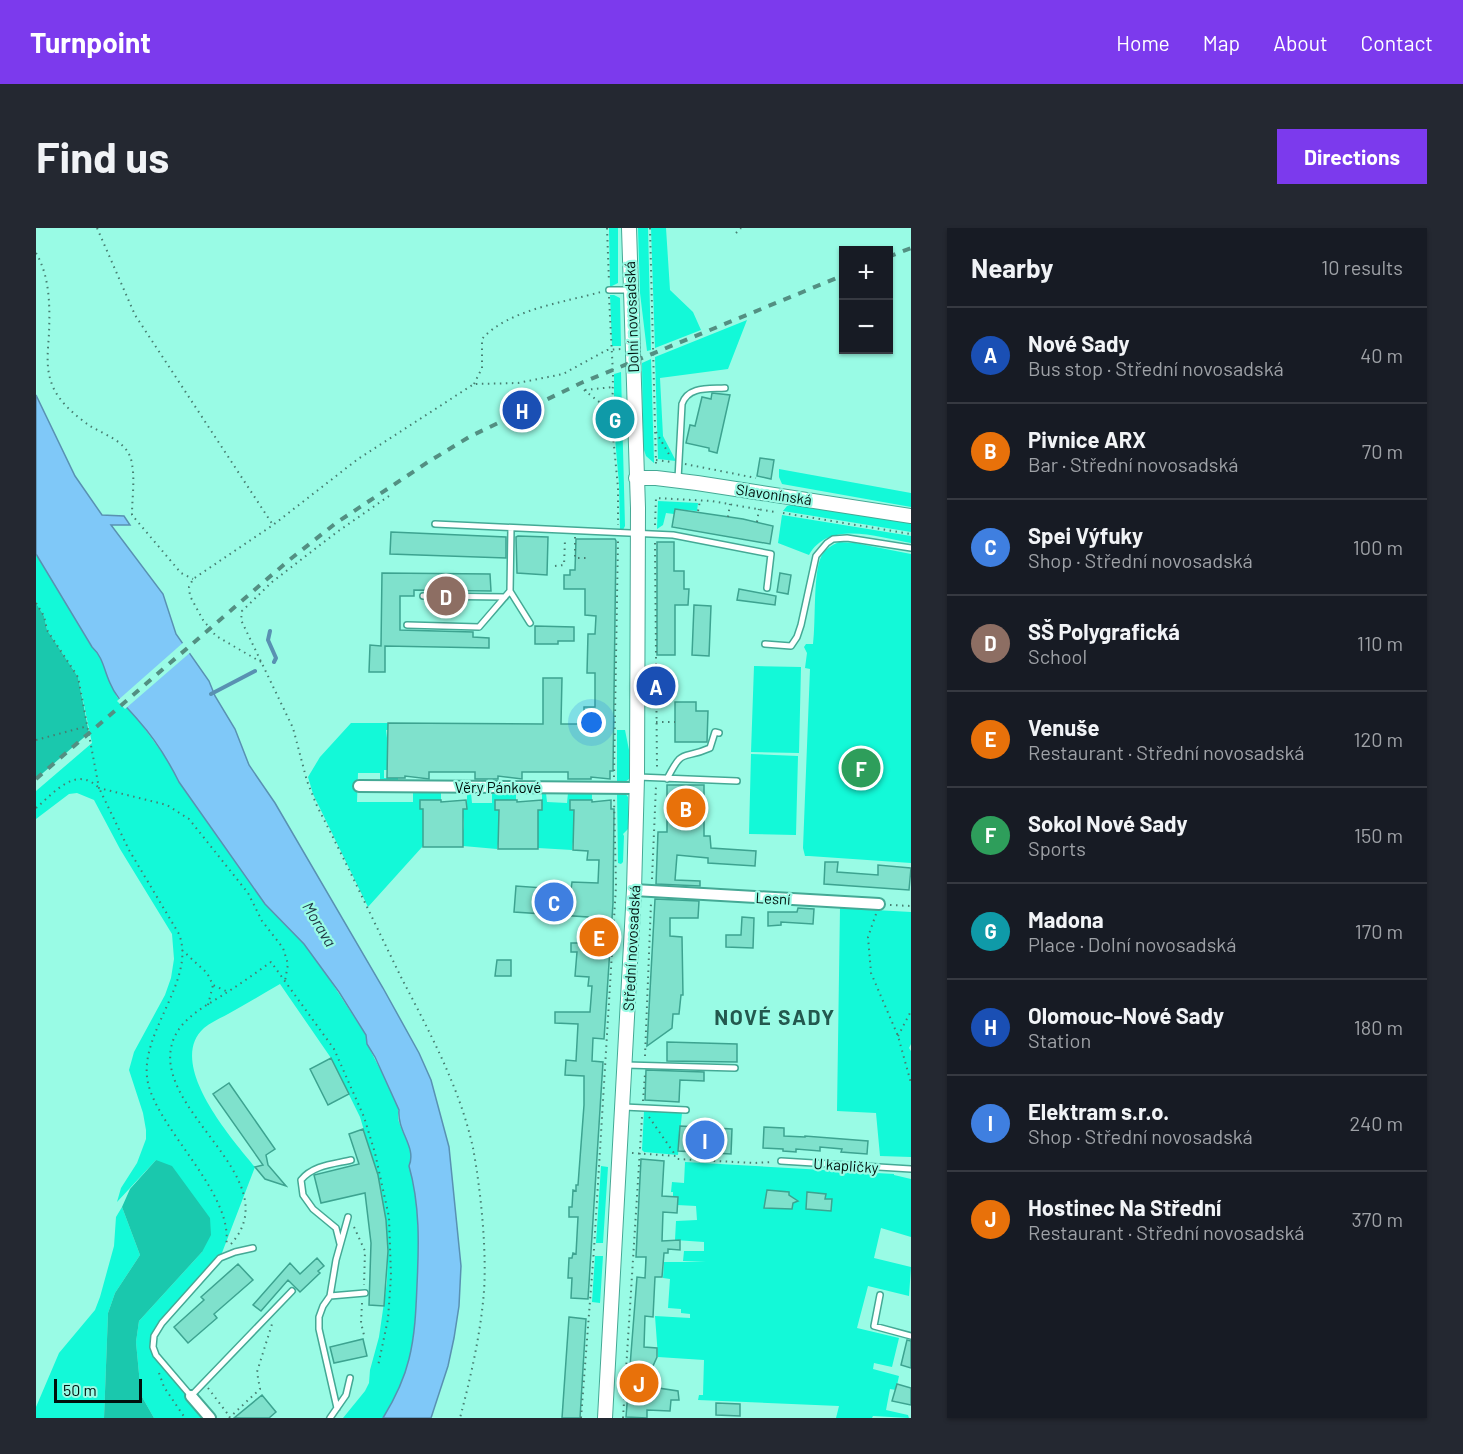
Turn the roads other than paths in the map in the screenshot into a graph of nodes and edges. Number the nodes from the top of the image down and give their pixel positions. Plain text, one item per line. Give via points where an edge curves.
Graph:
1 (628, 228) edge
2 (609, 290) road end
3 (630, 290) junction
4 (724, 388) dead end
5 (636, 478) junction
6 (678, 481) junction
7 (911, 516) edge
8 (435, 524) dead end
9 (511, 528) junction
10 (638, 535) junction
11 (911, 548) edge
12 (767, 588) dead end
13 (510, 591) junction
14 (423, 596) dead end
15 (505, 597) junction
16 (530, 623) dead end
17 (407, 626) dead end
18 (765, 644) dead end
19 (719, 733) dead end
20 (668, 779) junction
21 (737, 780) dead end
22 (637, 782) junction
23 (359, 786) dead end
24 (634, 890) junction
25 (879, 904) road end
26 (624, 1065) junction
27 (735, 1068) dead end
28 (622, 1107) junction
29 (687, 1110) dead end
30 (351, 1160) dead end
31 (781, 1161) road end
32 (911, 1169) edge
33 (348, 1216) road end
34 (340, 1245) junction
35 (253, 1248) dead end
36 (292, 1291) dead end
37 (365, 1293) road end
38 (880, 1295) dead end
39 (330, 1296) junction
40 (911, 1336) edge
41 (350, 1378) dead end
42 (191, 1396) junction
43 (337, 1408) junction
44 (210, 1418) edge
45 (330, 1418) edge
46 (605, 1418) edge

1 - 3 main road, Dolní novosadská
2 - 3 lane
3 - 5 main road, Dolní novosadská
4 - 6 lane via 686,395 682,404
5 - 6 main road, Slavonínská
5 - 10 main road, Střední novosadská
6 - 7 main road, Slavonínská
8 - 9 lane
9 - 10 lane
9 - 13 lane
10 - 12 lane via 673,535 771,554
10 - 22 main road, Střední novosadská
11 - 18 lane via 847,537 833,539 816,556 797,637 791,646
13 - 15 lane
13 - 16 lane
14 - 15 lane
15 - 17 lane via 479,627
19 - 20 lane via 713,735 710,748 677,760
20 - 21 lane
20 - 22 lane
22 - 23 street, Věry Pánkové via 614,788
22 - 24 main road, Střední novosadská
24 - 25 street, Lesní
24 - 26 main road, Střední novosadská
26 - 27 lane
26 - 28 main road, Střední novosadská
28 - 29 lane
28 - 46 main road, Střední novosadská
30 - 34 lane via 315,1168 301,1180 303,1195 336,1228
31 - 32 lane, U kapličky
33 - 34 lane
34 - 39 lane
35 - 42 lane via 220,1258 154,1336 156,1355
36 - 42 lane
37 - 39 lane
38 - 40 lane via 874,1326
39 - 43 lane via 319,1317 319,1329
41 - 43 lane via 346,1395
42 - 44 street
43 - 45 lane

